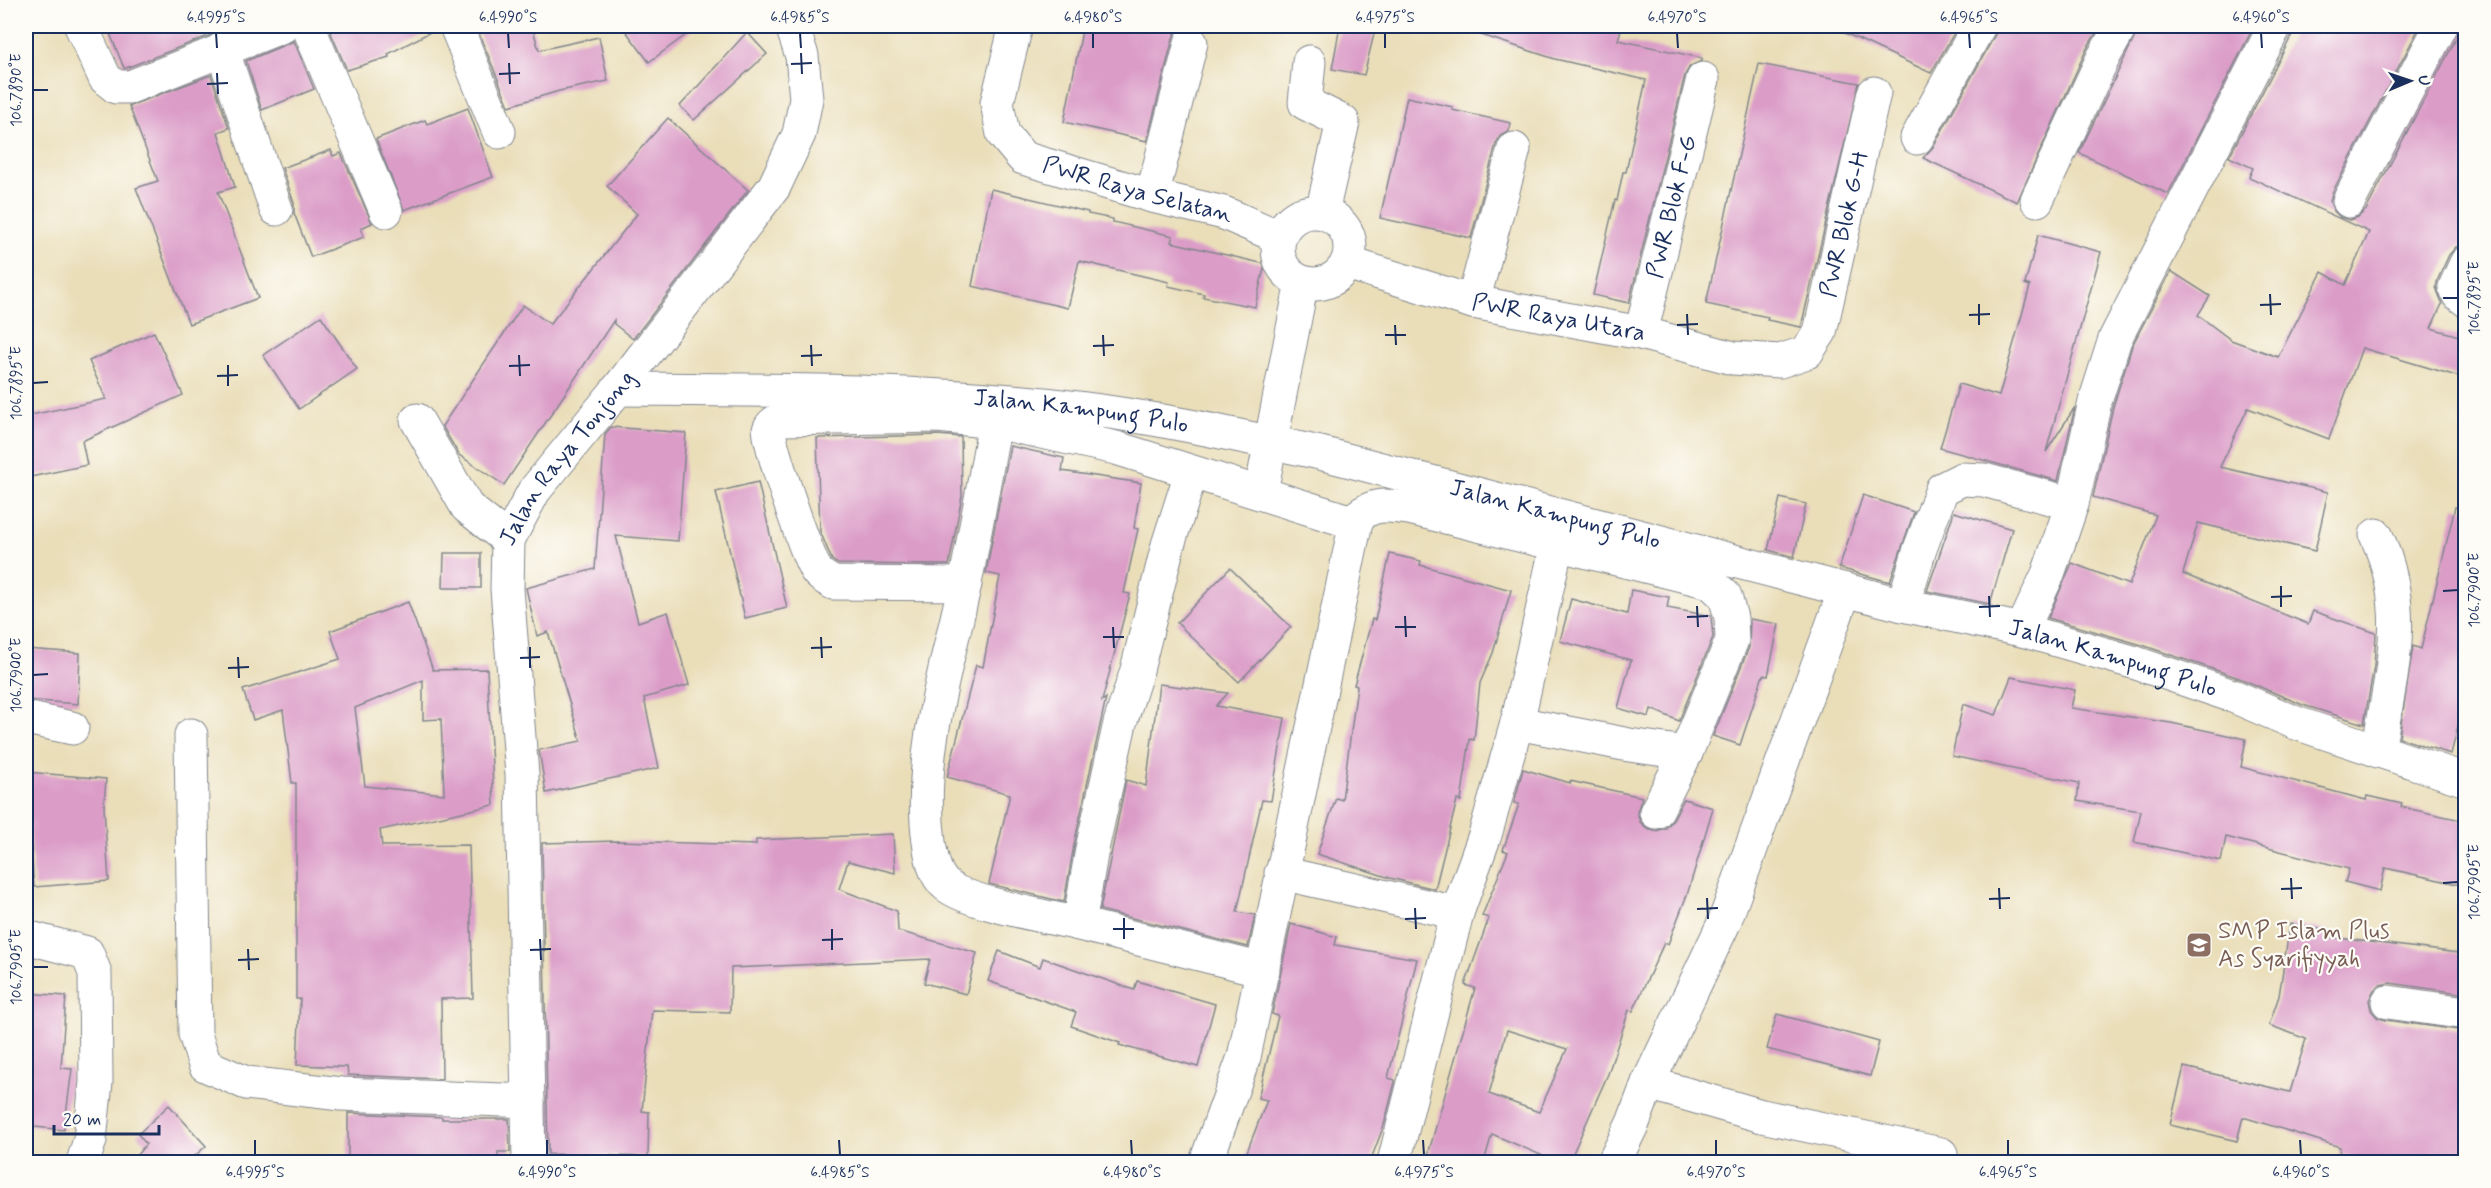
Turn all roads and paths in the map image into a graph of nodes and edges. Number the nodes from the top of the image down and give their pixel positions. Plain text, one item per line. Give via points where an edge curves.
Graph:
1 (81, 26) edge
2 (282, 26) edge
3 (308, 26) edge
4 (456, 26) edge
5 (792, 26) edge
6 (1016, 26) edge
7 (1979, 26) edge
8 (2121, 26) edge
9 (2275, 26) edge
10 (2441, 26) edge
11 (1191, 43) dead end
12 (222, 49) junction
13 (1309, 62) dead end
14 (1703, 79) dead end
15 (1874, 93) dead end
16 (499, 132) dead end
17 (1917, 138) dead end
18 (1515, 149) dead end
19 (1152, 196) junction
20 (2037, 200) dead end
21 (2349, 201) dead end
22 (276, 209) dead end
23 (386, 211) dead end
24 (1322, 212) junction
25 (1279, 237) junction
26 (1347, 263) junction
27 (2466, 263) edge
28 (1302, 282) junction
29 (2466, 300) edge
30 (1473, 302) junction
31 (1641, 333) junction
32 (1807, 352) joint
33 (618, 389) junction
34 (417, 420) dead end
35 (995, 422) junction
36 (1271, 443) junction
37 (1191, 473) junction
38 (1261, 492) junction
39 (2072, 504) junction
40 (1355, 523) junction
41 (2376, 535) dead end
42 (508, 540) junction
43 (1557, 544) junction
44 (964, 584) junction
45 (1845, 590) junction
46 (1903, 605) junction
47 (2022, 630) junction
48 (26, 718) edge
49 (1517, 723) junction
50 (72, 728) dead end
51 (191, 735) dead end
52 (2378, 751) junction
53 (1686, 753) junction
54 (2466, 780) edge
55 (1656, 812) dead end
56 (1281, 873) junction
57 (1457, 913) junction
58 (1079, 924) junction
59 (26, 937) edge
60 (1263, 970) junction
61 (2388, 1002) dead end
62 (2466, 1013) edge
63 (1648, 1083) junction
64 (528, 1101) junction
65 (1919, 1155) edge
66 (82, 1162) edge
67 (529, 1162) edge
68 (1206, 1162) edge
69 (1394, 1162) edge
70 (1614, 1162) edge

1 - 12 street via 105,78 116,87 151,80
2 - 12 street
3 - 23 street
4 - 16 street
5 - 33 street, Jalan Raya Tonjong via 802,56 806,99 799,134 774,187
6 - 19 street, PWR Raya Selatan via 997,103 1003,134 1023,158
7 - 17 street
8 - 20 street
9 - 39 street via 2115,339
10 - 21 street
11 - 19 street
12 - 22 street
13 - 24 street via 1305,103 1344,122
14 - 31 street, PWR Blok F-G
15 - 32 street, PWR Blok G-H via 1820,332
18 - 30 street
19 - 25 street, PWR Raya Selatan via 1224,213
24 - 25 street via 1305,213 1288,222
24 - 26 street via 1345,230 1350,252
25 - 28 street via 1281,264 1290,276
26 - 28 street via 1328,281
26 - 30 street, PWR Raya Utara
27 - 29 street via 2455,287
28 - 36 street
30 - 31 street, PWR Raya Utara
31 - 32 street, PWR Raya Utara via 1733,358 1780,361
33 - 36 street, Jalan Kampung Pulo via 952,396 1080,408
33 - 42 street, Jalan Raya Tonjong via 534,491
34 - 42 street via 467,507
35 - 37 street via 1116,448
35 - 44 street
35 - 44 street via 938,416 783,419 774,422 769,430 801,538 816,572 833,583
36 - 38 street
36 - 45 street, Jalan Kampung Pulo
37 - 38 street
37 - 58 street via 1120,723
38 - 40 street
39 - 46 street via 1984,480 1962,479 1942,489
39 - 47 street via 2048,574
40 - 43 street via 1357,517 1379,505 1409,508
40 - 56 street
41 - 52 street via 2385,552 2396,598 2397,634
42 - 64 street, Jalan Raya Tonjong via 507,589 522,774
43 - 49 street
43 - 53 street via 1710,582 1725,596 1732,640
44 - 58 street via 930,749 926,817 932,862 945,884 974,899
45 - 46 street, Jalan Kampung Pulo
45 - 63 street via 1724,923
46 - 47 street, Jalan Kampung Pulo
47 - 52 street, Jalan Kampung Pulo via 2136,663
48 - 50 street
49 - 53 street
49 - 57 street via 1485,835
51 - 64 street via 195,1034 205,1065 246,1083 341,1094
52 - 54 street, Jalan Kampung Pulo
53 - 55 street
56 - 57 street
56 - 60 street
57 - 69 street
58 - 60 street
59 - 66 street via 87,953 94,973 96,1082 90,1140
60 - 68 street via 1244,1057
61 - 62 street
63 - 65 street
63 - 70 street
64 - 67 street, Jalan Raya Tonjong

